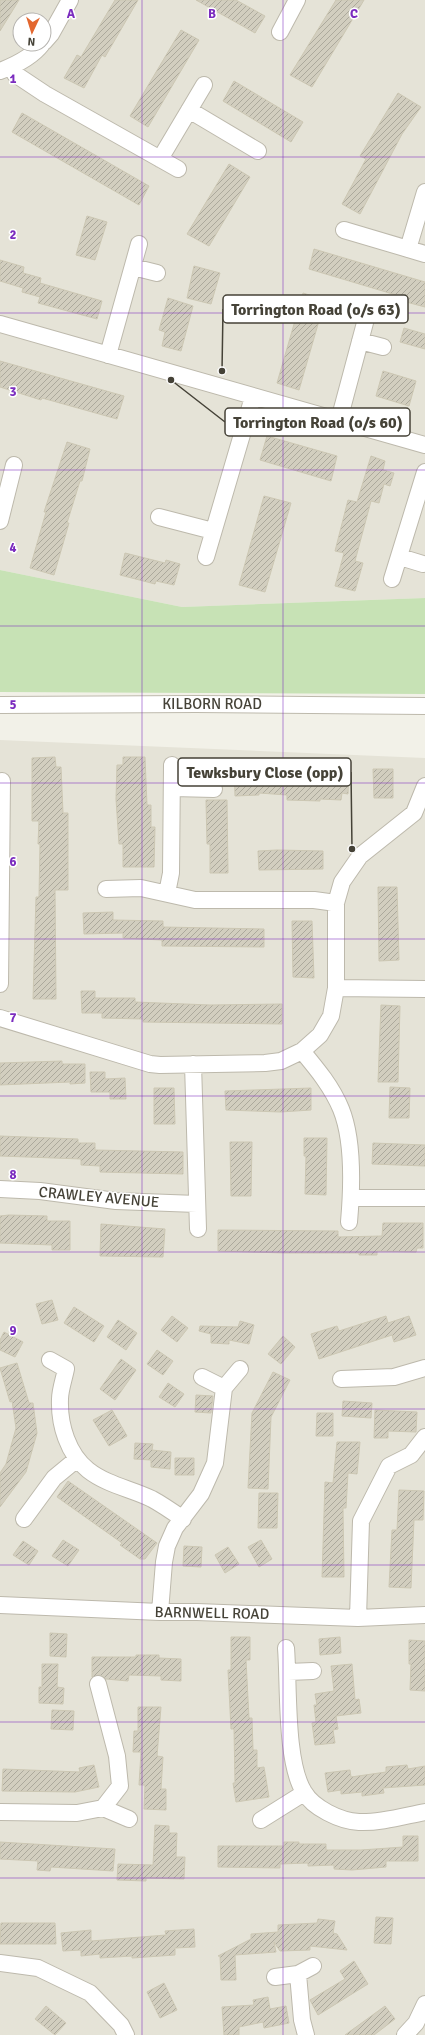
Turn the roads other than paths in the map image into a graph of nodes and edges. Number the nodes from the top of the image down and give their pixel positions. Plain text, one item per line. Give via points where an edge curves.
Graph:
1 (70, 0) edge
2 (293, 2) edge
3 (52, 32) edge
4 (280, 32) dead end
5 (35, 52) edge
6 (5, 69) edge
7 (204, 85) dead end
8 (189, 110) junction
9 (258, 151) dead end
10 (160, 159) junction
11 (178, 168) dead end
12 (425, 192) edge
13 (344, 230) dead end
14 (139, 244) dead end
15 (408, 249) junction
16 (425, 254) edge
17 (133, 267) junction
18 (157, 274) dead end
19 (366, 319) dead end
20 (0, 324) edge
21 (360, 342) junction
22 (383, 347) dead end
23 (108, 355) junction
24 (253, 397) junction
25 (339, 420) junction
26 (425, 445) edge
27 (14, 465) dead end
28 (425, 472) edge
29 (1, 511) edge
30 (159, 517) dead end
31 (213, 531) junction
32 (206, 556) dead end
33 (400, 557) junction
34 (422, 564) dead end
35 (392, 579) dead end
36 (0, 705) edge
37 (425, 706) edge
38 (172, 765) dead end
39 (2, 780) dead end
40 (425, 786) edge
41 (173, 788) junction
42 (214, 789) dead end
43 (420, 818) edge
44 (0, 835) edge
45 (106, 888) dead end
46 (167, 893) junction
47 (336, 903) junction
48 (0, 984) edge
49 (336, 988) junction
50 (425, 989) edge
51 (0, 1018) edge
52 (302, 1051) junction
53 (193, 1064) junction
54 (0, 1189) edge
55 (351, 1198) junction
56 (425, 1198) edge
57 (197, 1204) junction
58 (349, 1222) dead end
59 (198, 1229) dead end
60 (50, 1360) dead end
61 (425, 1368) edge
62 (240, 1369) dead end
63 (202, 1377) dead end
64 (341, 1379) dead end
65 (224, 1388) junction
66 (425, 1437) edge
67 (77, 1459) junction
68 (24, 1519) dead end
69 (183, 1519) junction
70 (0, 1605) edge
71 (160, 1612) junction
72 (425, 1615) edge
73 (358, 1618) junction
74 (286, 1648) dead end
75 (313, 1670) dead end
76 (288, 1672) junction
77 (98, 1684) dead end
78 (304, 1793) junction
79 (103, 1808) junction
80 (0, 1812) edge
81 (425, 1812) edge
82 (129, 1819) dead end
83 (261, 1820) dead end
84 (0, 1963) edge
85 (313, 1966) dead end
86 (298, 1974) junction
87 (275, 1977) dead end
88 (425, 2004) edge
89 (126, 2035) edge
90 (306, 2035) edge
91 (405, 2035) edge

1 - 3 street
2 - 4 street
5 - 6 street
6 - 10 street
7 - 8 street
8 - 9 street
8 - 10 street
10 - 11 street
12 - 15 street
13 - 15 street
14 - 17 street
15 - 16 street
17 - 18 street
17 - 23 street
19 - 21 street
20 - 23 street
21 - 22 street
21 - 25 street
23 - 24 street via 192,377
24 - 25 street
24 - 31 street
25 - 26 street
27 - 29 street
28 - 33 street
30 - 31 street
31 - 32 street
33 - 34 street
33 - 35 street
36 - 37 street, KILBORN ROAD
38 - 41 street
39 - 44 street
40 - 43 street
41 - 42 street
41 - 46 street via 171,873
43 - 47 street via 360,856 342,882
44 - 48 street
45 - 46 street via 141,888
46 - 47 street via 195,900 314,900
47 - 49 street
49 - 50 street
49 - 52 street via 331,1016 320,1035
51 - 53 street via 150,1064
52 - 53 street via 273,1062
52 - 55 street via 325,1079 341,1110 348,1137
53 - 57 street
54 - 57 street, CRAWLEY AVENUE via 40,1191 116,1201
55 - 56 street
55 - 58 street
57 - 59 street
60 - 67 street via 66,1370 60,1398 61,1422
61 - 64 street via 394,1378
62 - 65 street
63 - 65 street
65 - 69 street via 215,1463 201,1494
66 - 73 street via 411,1455 389,1466 360,1521
67 - 68 street via 54,1478
67 - 69 street via 89,1471 103,1479 152,1499
69 - 71 street via 175,1528 167,1546
70 - 71 street, BARNWELL ROAD
71 - 73 street, BARNWELL ROAD
72 - 73 street, BARNWELL ROAD
74 - 76 street
75 - 76 street
76 - 78 street via 293,1763
77 - 79 street via 117,1756 120,1786
78 - 81 street via 336,1817 358,1822
78 - 83 street
79 - 80 street via 77,1813
79 - 82 street
84 - 89 street via 38,1968 90,1993 121,2025
85 - 86 street
86 - 87 street
86 - 90 street via 302,2020
88 - 91 street via 416,2023

